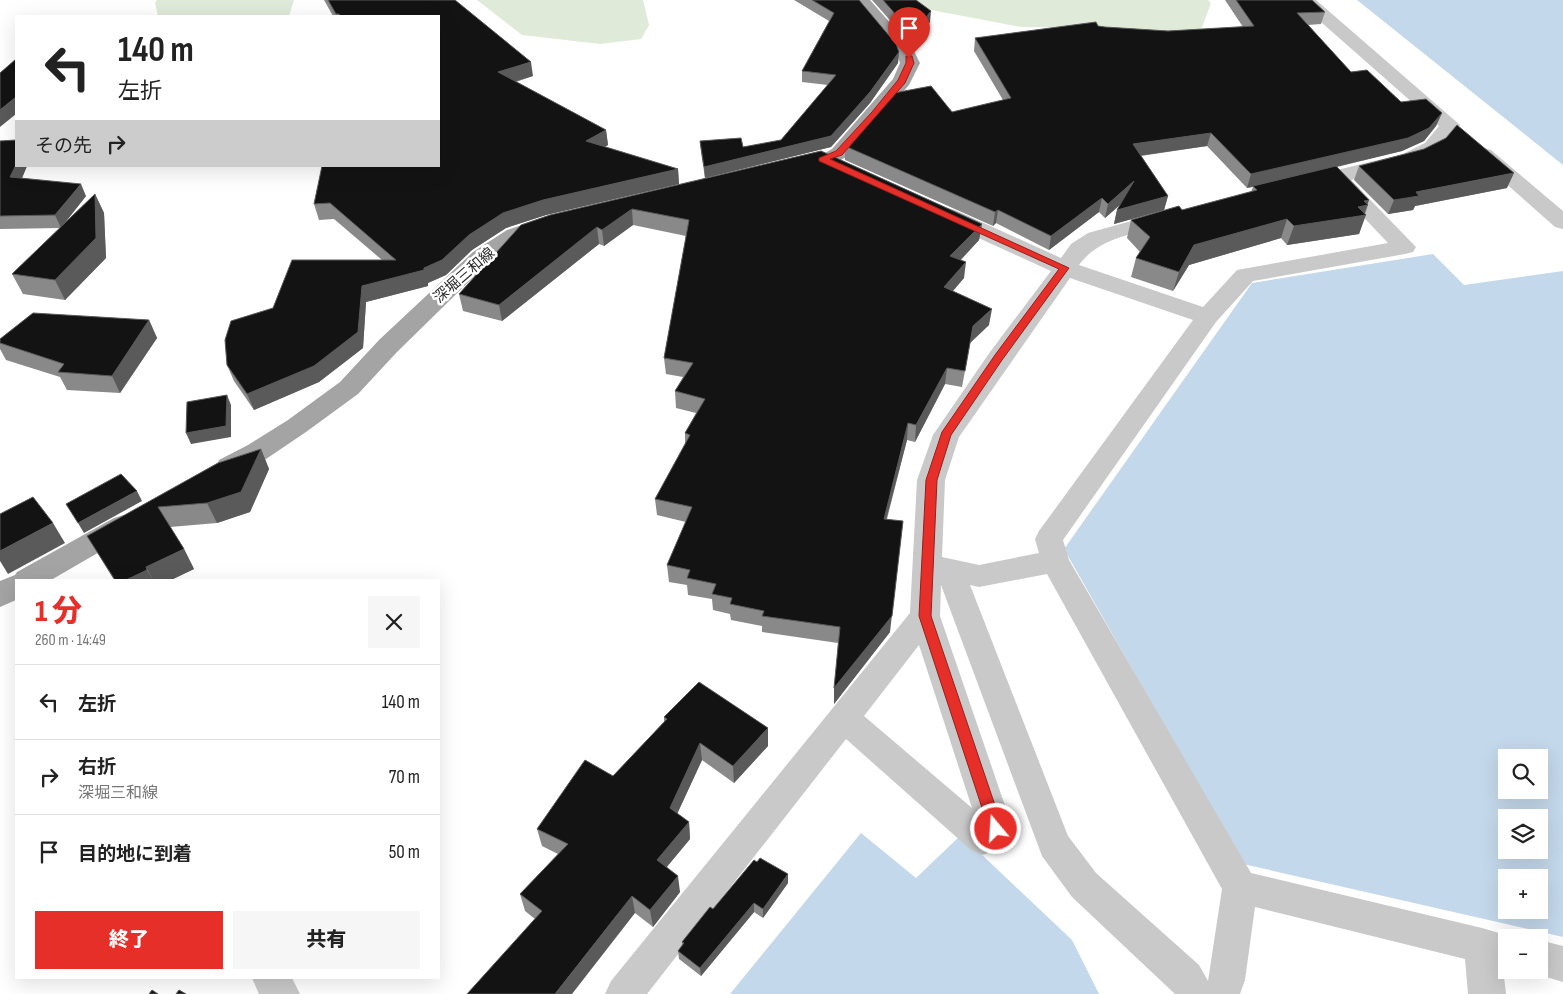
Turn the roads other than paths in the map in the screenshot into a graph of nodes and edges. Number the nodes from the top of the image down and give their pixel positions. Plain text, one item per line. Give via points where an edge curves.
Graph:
1 (860, 0) edge
2 (1305, 0) edge
3 (1462, 136) junction
4 (822, 159) junction
5 (778, 170) edge
6 (847, 170) edge
7 (1336, 177) junction
8 (1290, 188) edge
9 (931, 208) edge
10 (1186, 213) edge
11 (564, 220) edge
12 (1563, 222) edge
13 (1064, 268) junction
14 (1208, 317) junction
15 (209, 478) edge
16 (143, 514) edge
17 (1055, 561) junction
18 (939, 568) junction
19 (29, 579) edge
20 (15, 587) edge
21 (0, 595) edge
22 (925, 616) junction
23 (845, 718) junction
24 (1240, 887) junction
25 (1494, 948) edge
26 (1548, 960) edge
27 (1563, 964) edge
28 (271, 979) edge
29 (280, 994) edge
30 (624, 994) edge
31 (1195, 994) edge
32 (1221, 994) edge
33 (1486, 994) edge

1 - 4 main road via 906,53 910,63 902,81 850,142 839,153
2 - 3 street
3 - 7 street via 1410,158
3 - 12 street
4 - 5 main road
4 - 6 street
7 - 8 street
7 - 14 street via 1405,248 1245,275
9 - 13 street
10 - 13 street via 1096,238 1079,249
11 - 15 main road, 深堀三和線 via 515,235 480,257 349,388 257,452
13 - 14 street
13 - 18 street via 946,435 931,480
14 - 17 street via 1050,539
16 - 19 main road
17 - 18 street via 979,576
17 - 24 street
18 - 22 street
18 - 31 street via 1054,845 1084,885 1186,978
20 - 21 main road
22 - 23 street
22 - 23 street via 996,829 983,838
23 - 30 street
24 - 25 street
24 - 32 street via 1227,980
25 - 33 street
26 - 27 street
28 - 29 street

